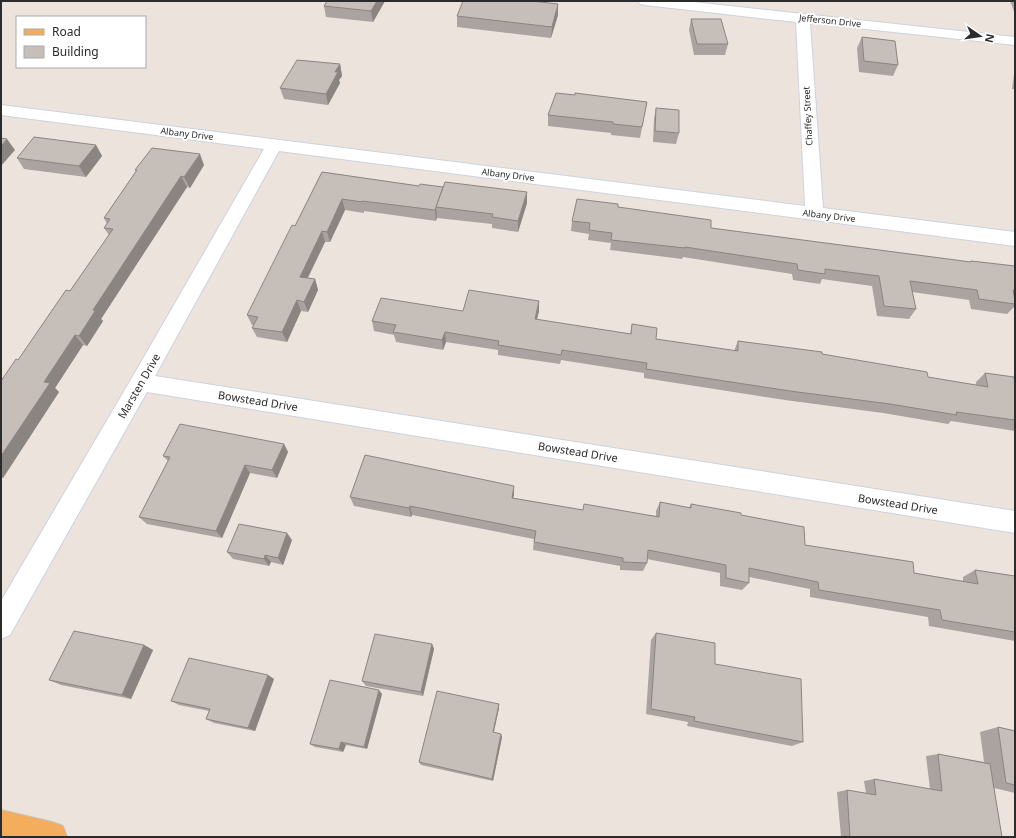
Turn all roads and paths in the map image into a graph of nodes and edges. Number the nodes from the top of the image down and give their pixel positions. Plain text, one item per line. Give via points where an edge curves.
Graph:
1 (645, 1) edge
2 (803, 18) junction
3 (1015, 41) edge
4 (1, 110) edge
5 (274, 145) junction
6 (814, 214) junction
7 (1015, 239) edge
8 (141, 382) junction
9 (1015, 522) edge
10 (1, 626) edge
11 (1, 825) edge
12 (52, 837) edge

1 - 2 street, Jefferson Drive
2 - 3 street, Jefferson Drive
2 - 6 street, Chaffey Street
4 - 5 street, Albany Drive
5 - 6 street, Albany Drive
5 - 8 street, Marsten Drive
6 - 7 street, Albany Drive
8 - 9 street, Bowstead Drive
8 - 10 street, Marsten Drive
11 - 12 main road

